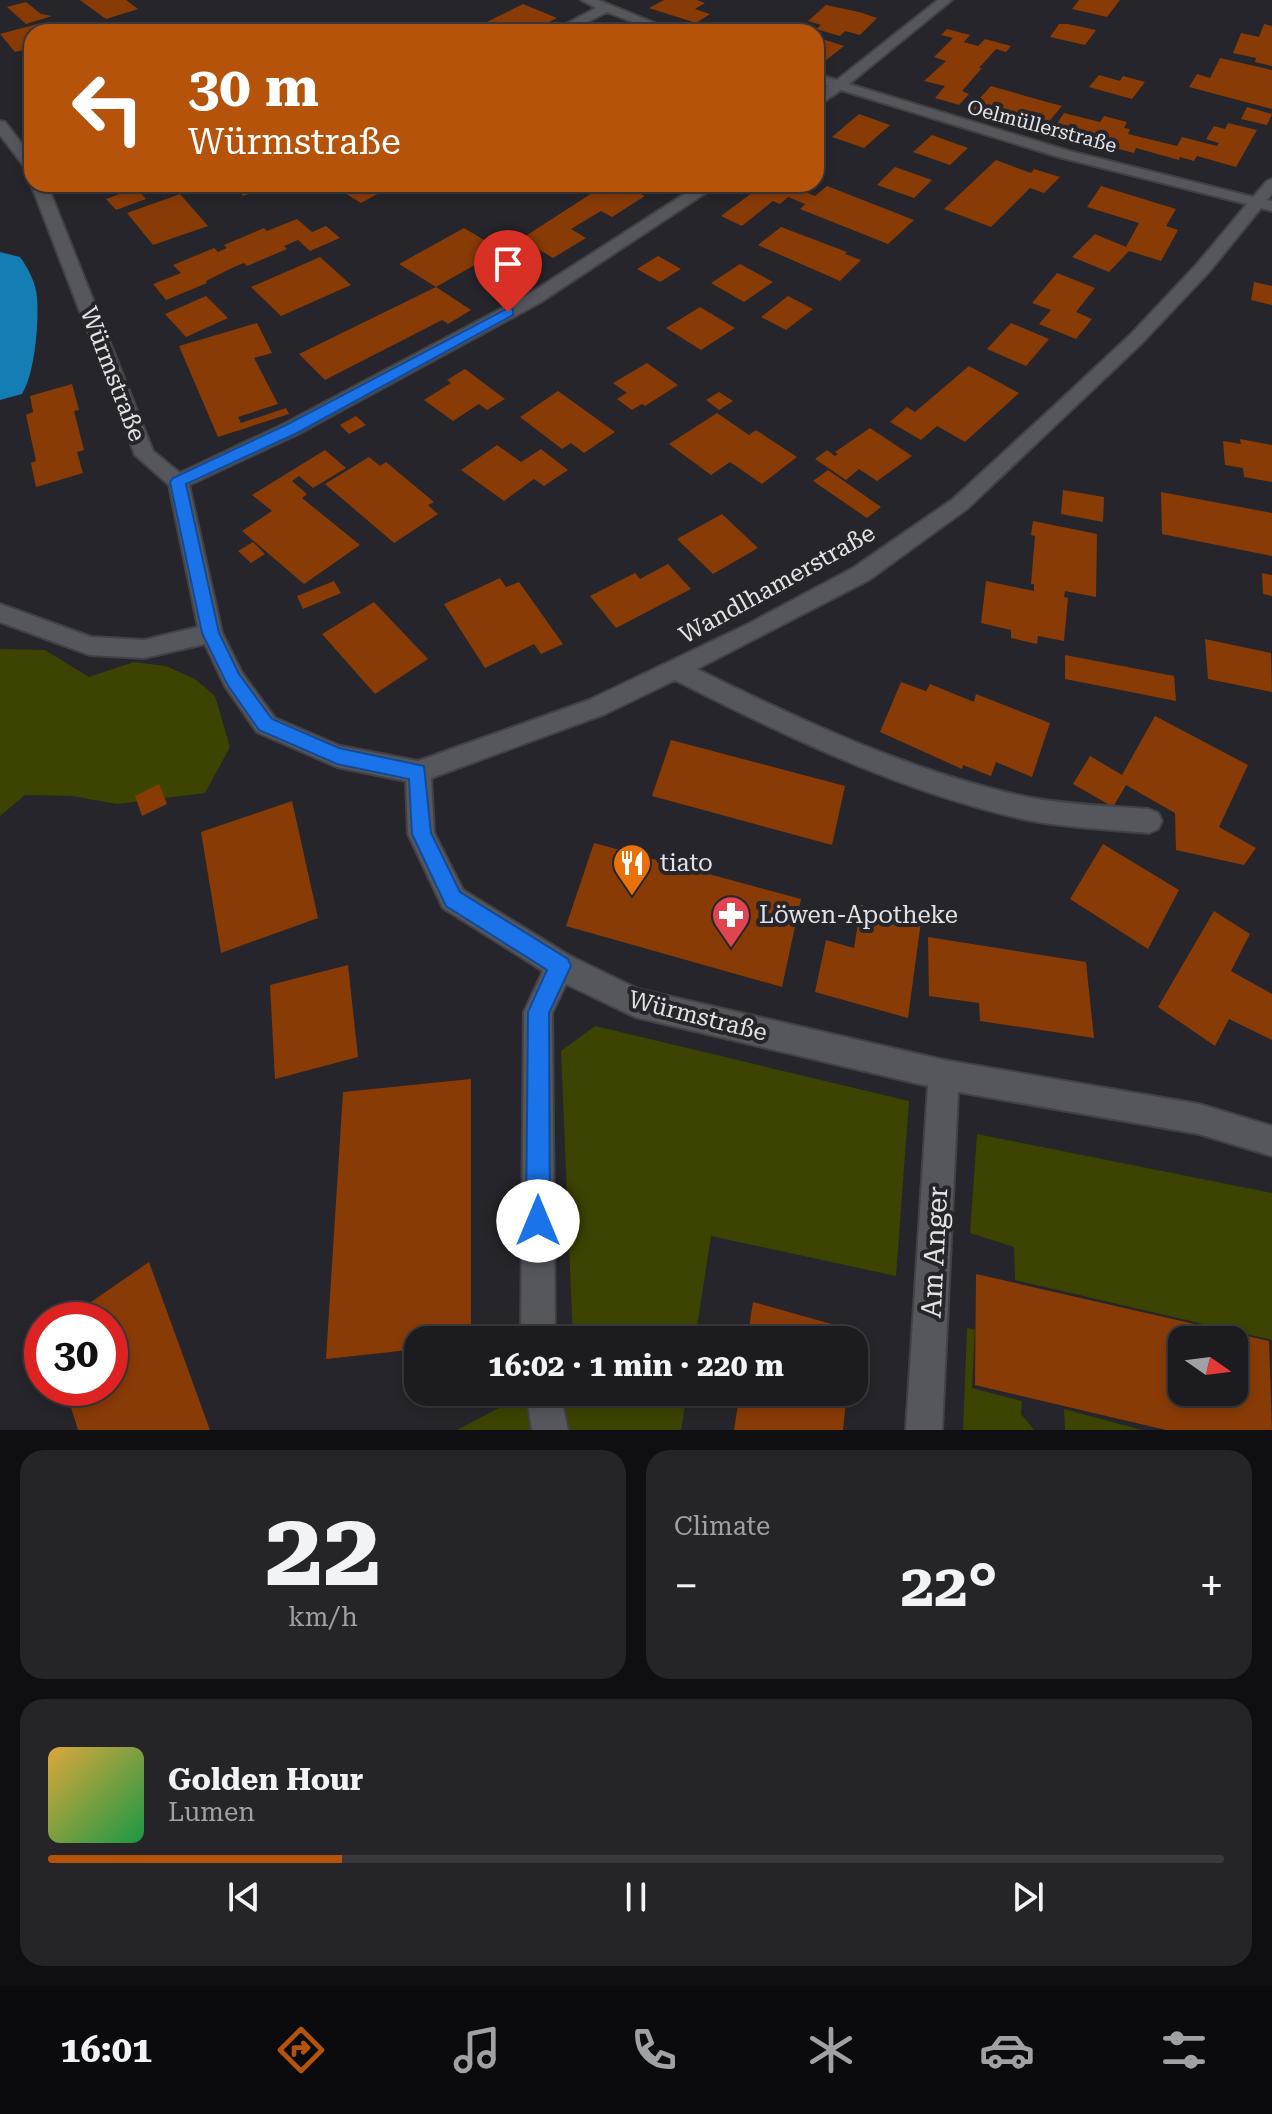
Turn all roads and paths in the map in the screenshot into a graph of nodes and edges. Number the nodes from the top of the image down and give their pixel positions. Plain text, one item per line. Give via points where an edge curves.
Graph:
1 (587, 0) edge
2 (946, 0) edge
3 (606, 8) junction
4 (574, 24) edge
5 (649, 24) edge
6 (824, 81) edge
7 (836, 85) junction
8 (824, 96) edge
9 (0, 125) edge
10 (24, 156) edge
11 (1272, 184) edge
12 (42, 192) edge
13 (699, 192) edge
14 (1266, 204) edge
15 (178, 482) junction
16 (0, 613) edge
17 (211, 633) junction
18 (674, 669) junction
19 (418, 772) junction
20 (1149, 821) dead end
21 (560, 966) junction
22 (944, 1075) junction
23 (1272, 1141) edge
24 (538, 1326) edge
25 (546, 1406) edge
26 (550, 1430) edge
27 (924, 1430) edge

1 - 3 street
2 - 7 street
3 - 4 street
3 - 5 street
6 - 7 street, Oelmüllerstraße
7 - 8 street
7 - 14 street, Oelmüllerstraße via 1049,150
9 - 10 street
11 - 14 street, Wandlhamerstraße
12 - 15 street, Würmstraße via 145,455
13 - 15 street via 535,298 291,429
14 - 18 street, Wandlhamerstraße via 1136,339 960,504 861,574
15 - 17 street
16 - 17 street via 90,646 144,649
17 - 19 street via 233,679 266,725 337,756
18 - 19 street, Wandlhamerstraße via 597,707
18 - 20 street via 870,760 972,793 1030,808
19 - 21 street, Würmstraße via 421,834 453,899
21 - 22 street, Würmstraße via 635,1003
21 - 24 street via 538,1012
22 - 23 street, Würmstraße via 1199,1119
22 - 27 street, Am Anger
25 - 26 street

